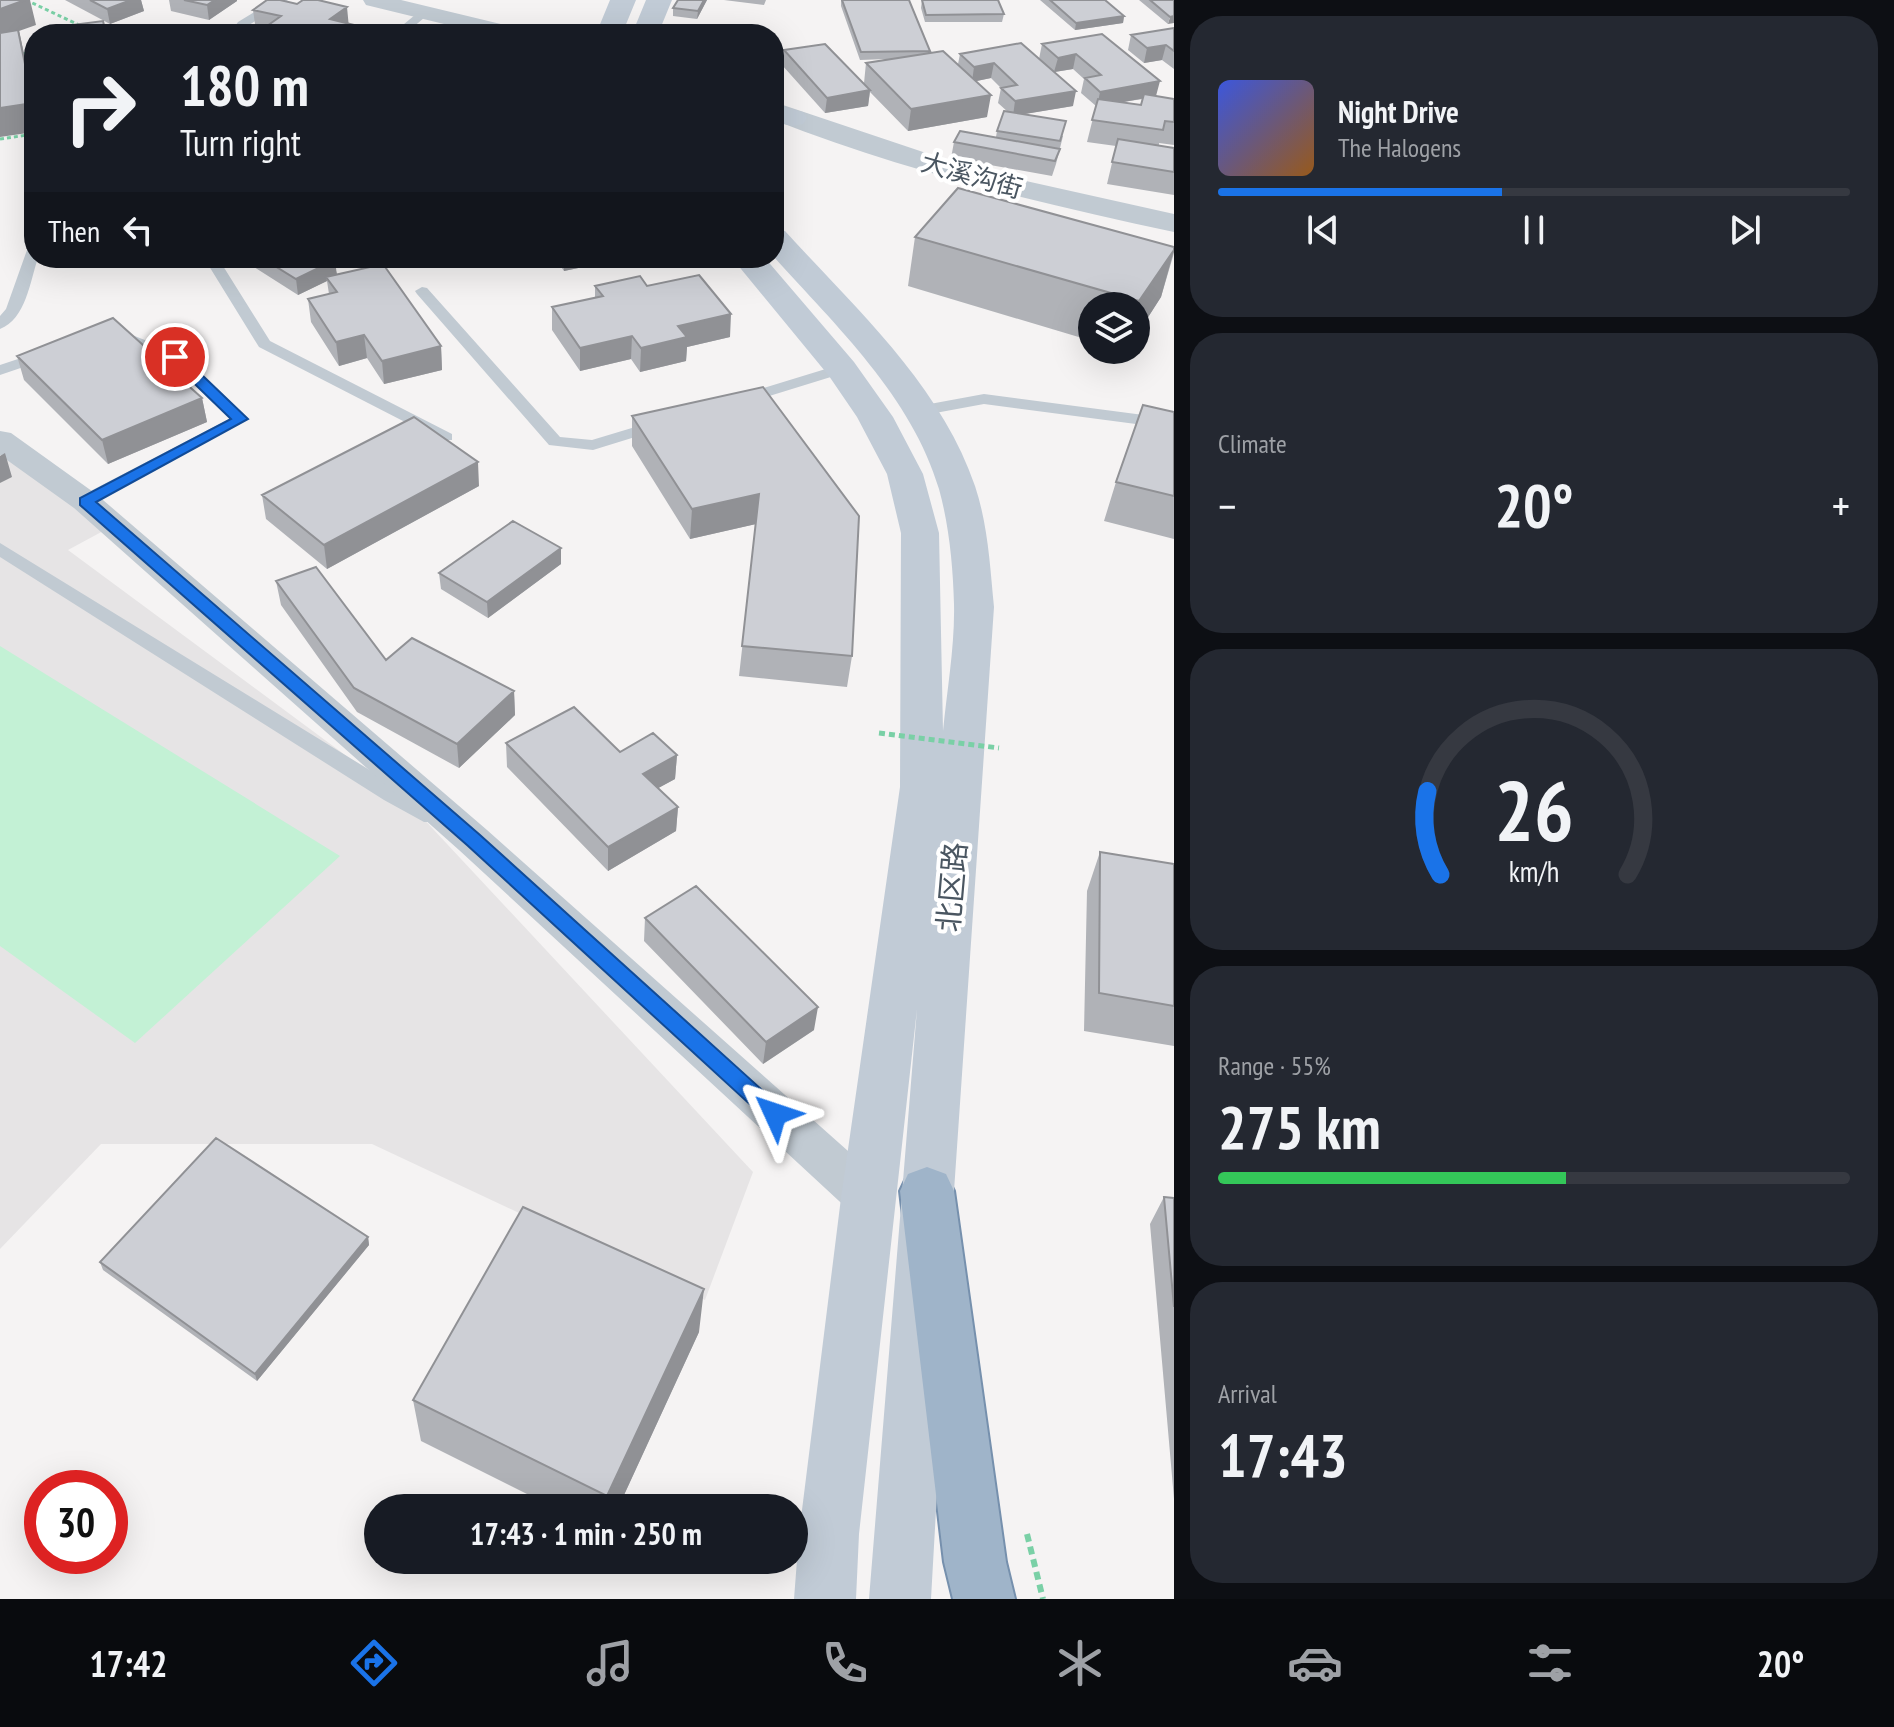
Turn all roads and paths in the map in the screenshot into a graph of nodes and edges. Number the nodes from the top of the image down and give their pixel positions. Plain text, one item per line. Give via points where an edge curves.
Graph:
1 (26, 0) edge
2 (282, 0) edge
3 (374, 0) edge
4 (623, 0) edge
5 (659, 0) edge
6 (425, 12) junction
7 (76, 24) edge
8 (244, 24) edge
9 (410, 24) edge
10 (473, 24) edge
11 (613, 24) edge
12 (650, 24) edge
13 (24, 53) edge
14 (20, 54) edge
15 (784, 121) edge
16 (784, 121) edge
17 (24, 135) edge
18 (0, 139) edge
19 (1174, 223) edge
20 (1174, 243) edge
21 (784, 249) edge
22 (28, 268) edge
23 (217, 268) edge
24 (756, 268) edge
25 (422, 291) dead end
26 (0, 324) edge
27 (99, 337) edge
28 (56, 351) edge
29 (842, 369) junction
30 (0, 370) edge
31 (725, 405) edge
32 (919, 411) junction
33 (666, 422) edge
34 (1174, 424) edge
35 (446, 437) edge
36 (0, 440) edge
37 (85, 501) junction
38 (0, 549) edge
39 (879, 733) dead end
40 (999, 748) dead end
41 (473, 840) junction
42 (927, 1191) junction
43 (868, 1198) junction
44 (1025, 1529) dead end
45 (825, 1599) edge
46 (900, 1599) edge
47 (984, 1599) edge
48 (1043, 1599) edge

1 - 7 path
2 - 8 lane
3 - 6 street
4 - 11 main road
5 - 12 main road
6 - 9 lane
6 - 10 street
13 - 14 path
15 - 19 street, 大溪沟街 via 1021,191
16 - 20 street, 大溪沟街 via 948,191
17 - 18 path
21 - 32 main road, 北区路
22 - 26 lane via 13,311
23 - 35 lane via 264,344
24 - 29 main road, 北区路
25 - 33 lane via 555,442 593,445
27 - 37 lane via 113,332 175,357 241,419
28 - 30 lane
29 - 31 lane
29 - 43 main road, 北区路 via 905,474 920,533 922,787
32 - 34 lane via 984,399
32 - 42 main road, 北区路 via 952,473 967,535 974,607
36 - 37 street
37 - 41 street
38 - 41 lane via 391,795
39 - 40 path, bridge
41 - 43 street
42 - 46 main road, 北区路
42 - 47 highway
43 - 45 main road, 北区路
44 - 48 path

